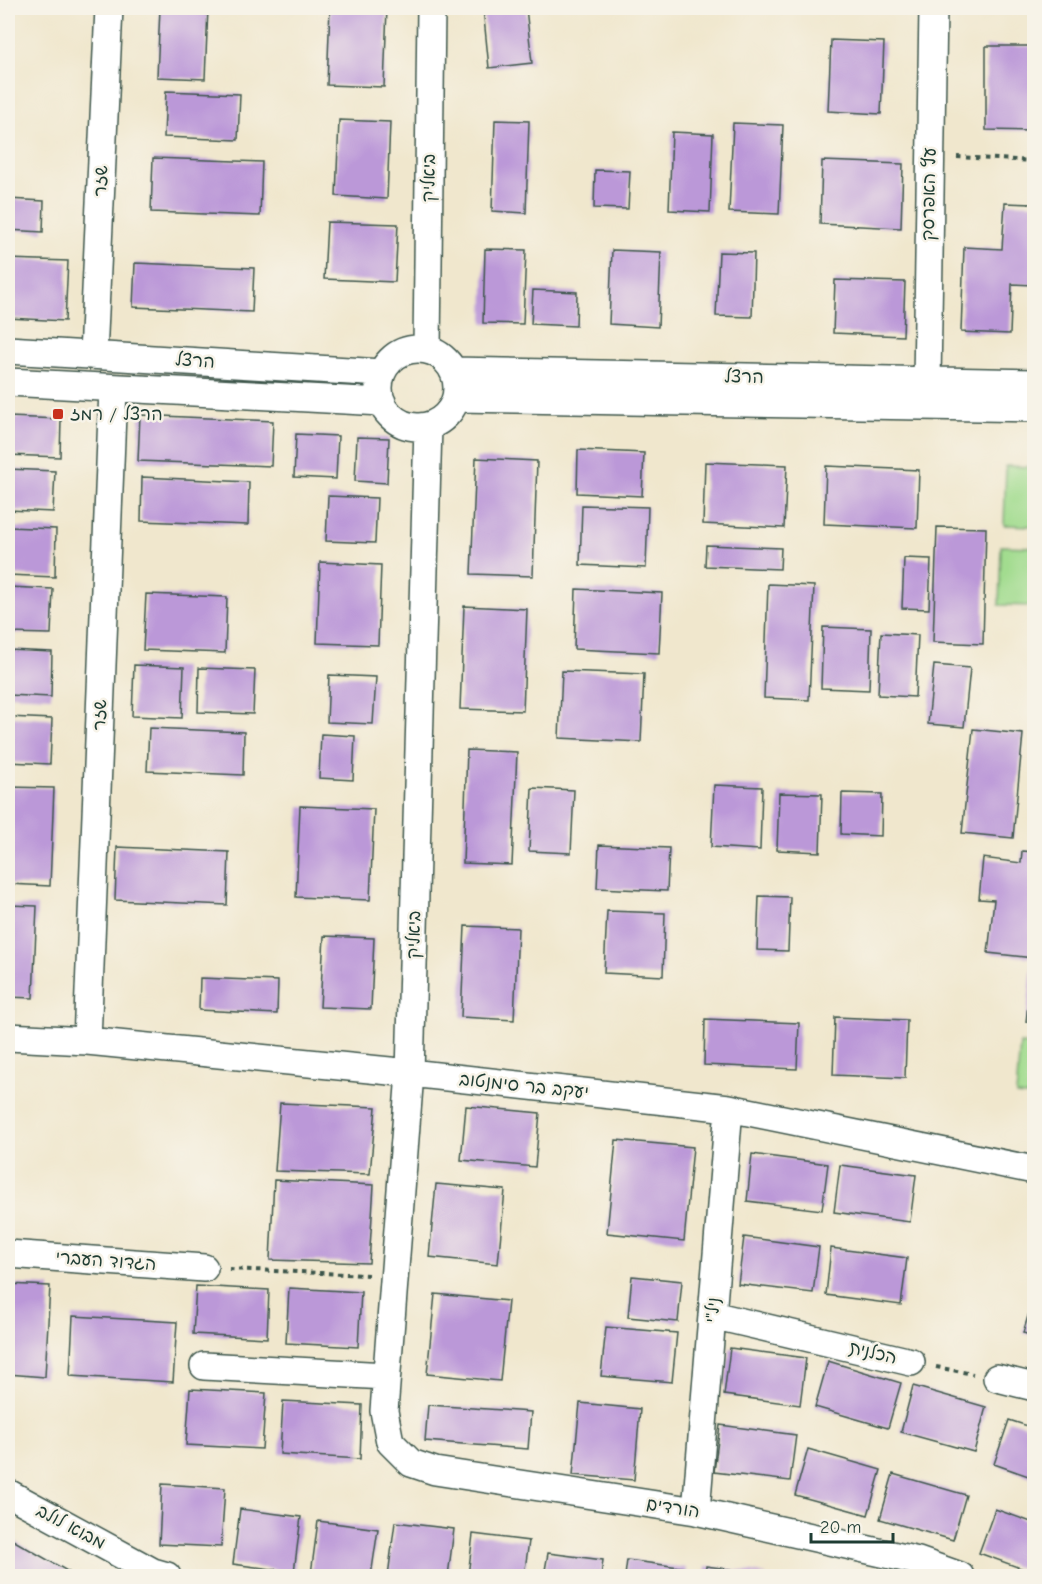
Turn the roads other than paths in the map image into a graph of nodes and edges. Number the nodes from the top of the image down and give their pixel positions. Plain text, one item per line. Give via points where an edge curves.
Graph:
1 (109, 8) edge
2 (431, 8) edge
3 (933, 8) edge
4 (427, 349) junction
5 (8, 350) edge
6 (93, 355) junction
7 (453, 370) junction
8 (382, 373) junction
9 (927, 381) junction
10 (8, 382) edge
11 (1035, 383) edge
12 (113, 389) junction
13 (456, 398) junction
14 (382, 402) junction
15 (1035, 408) edge
16 (428, 426) junction
17 (8, 1037) edge
18 (87, 1041) junction
19 (410, 1073) junction
20 (729, 1108) junction
21 (1035, 1170) edge
22 (8, 1254) edge
23 (204, 1268) road end
24 (712, 1315) junction
25 (911, 1362) road end
26 (204, 1366) dead end
27 (386, 1376) junction
28 (997, 1378) road end
29 (1035, 1387) edge
30 (390, 1442) joint
31 (8, 1493) edge
32 (696, 1511) junction
33 (167, 1576) edge
34 (960, 1576) edge

1 - 6 street, שזר
2 - 4 street, ביאליק
3 - 9 street, עץ האפרסק
4 - 7 street via 447,361
4 - 8 street via 395,356
5 - 6 street, הרצל
6 - 8 street, הרצל
7 - 9 street, הרצל
7 - 13 street
8 - 14 street
9 - 11 street, הרצל
10 - 12 street, הרצל
12 - 14 street, הרצל
12 - 18 street, שזר
13 - 15 street, הרצל
13 - 16 street via 446,416
14 - 16 street via 395,420 405,425
16 - 19 street, ביאליק
17 - 18 street, יעקב בר סימנטוב
18 - 19 street, יעקב בר סימנטוב
19 - 20 street, יעקב בר סימנטוב
19 - 27 street, ביאליק
20 - 21 street, יעקב בר סימנטוב
20 - 24 street, ניל"י
22 - 23 street, הגדוד העברי
24 - 25 street, הכלנית
24 - 32 street, ניל"י
26 - 27 street
27 - 30 street, ביאליק via 384,1411
28 - 29 street
30 - 32 street, הורדים via 411,1462 435,1471
31 - 33 street, מבוא לולב
32 - 34 street, הורדים via 918,1561

